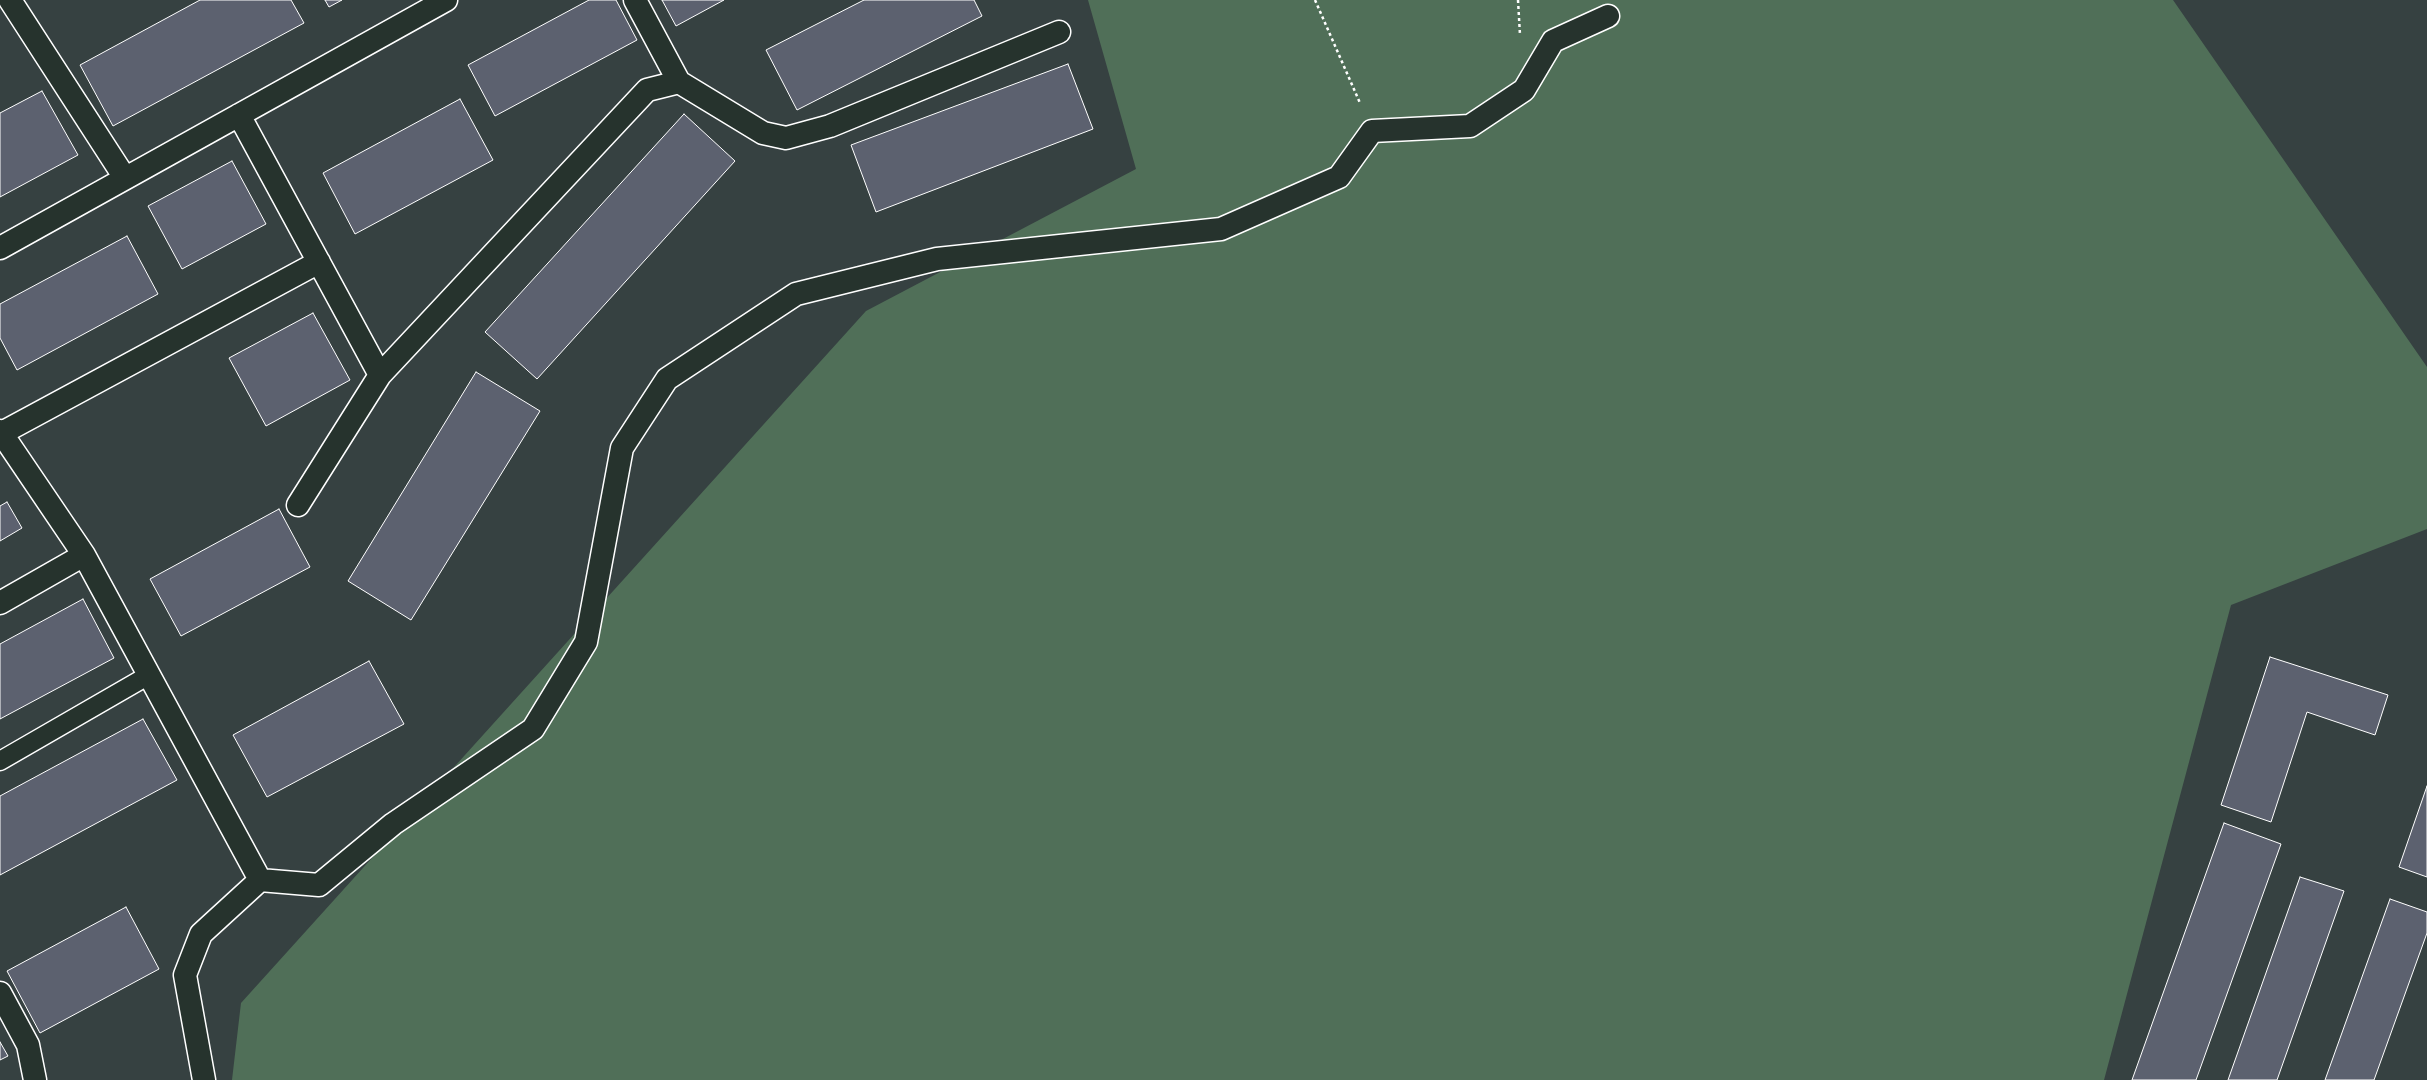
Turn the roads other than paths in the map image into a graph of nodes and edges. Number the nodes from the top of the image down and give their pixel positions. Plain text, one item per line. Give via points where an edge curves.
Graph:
1 (10, 0) edge
2 (446, 0) edge
3 (635, 0) edge
4 (1608, 16) dead end
5 (1059, 32) dead end
6 (679, 82) junction
7 (240, 115) junction
8 (125, 178) junction
9 (0, 248) edge
10 (319, 262) junction
11 (380, 375) junction
12 (0, 433) edge
13 (298, 505) dead end
14 (84, 556) junction
15 (0, 603) edge
16 (149, 675) junction
17 (0, 761) edge
18 (260, 880) junction
19 (0, 993) edge
20 (35, 1080) edge
21 (204, 1080) edge

1 - 8 street
2 - 7 street
3 - 6 street
4 - 18 street via 1553,41 1524,90 1470,126 1372,131 1339,177 1221,229 937,259 796,294 667,379 622,448 586,642 533,729 393,824 319,885
5 - 6 street via 830,126 786,138 763,133
6 - 11 street via 648,90
7 - 8 street
7 - 10 street
8 - 9 street
10 - 11 street
10 - 12 street
11 - 13 street
12 - 14 street
14 - 15 street
14 - 16 street
16 - 17 lane
16 - 18 street
18 - 21 street via 201,934 185,975
19 - 20 street via 28,1045

